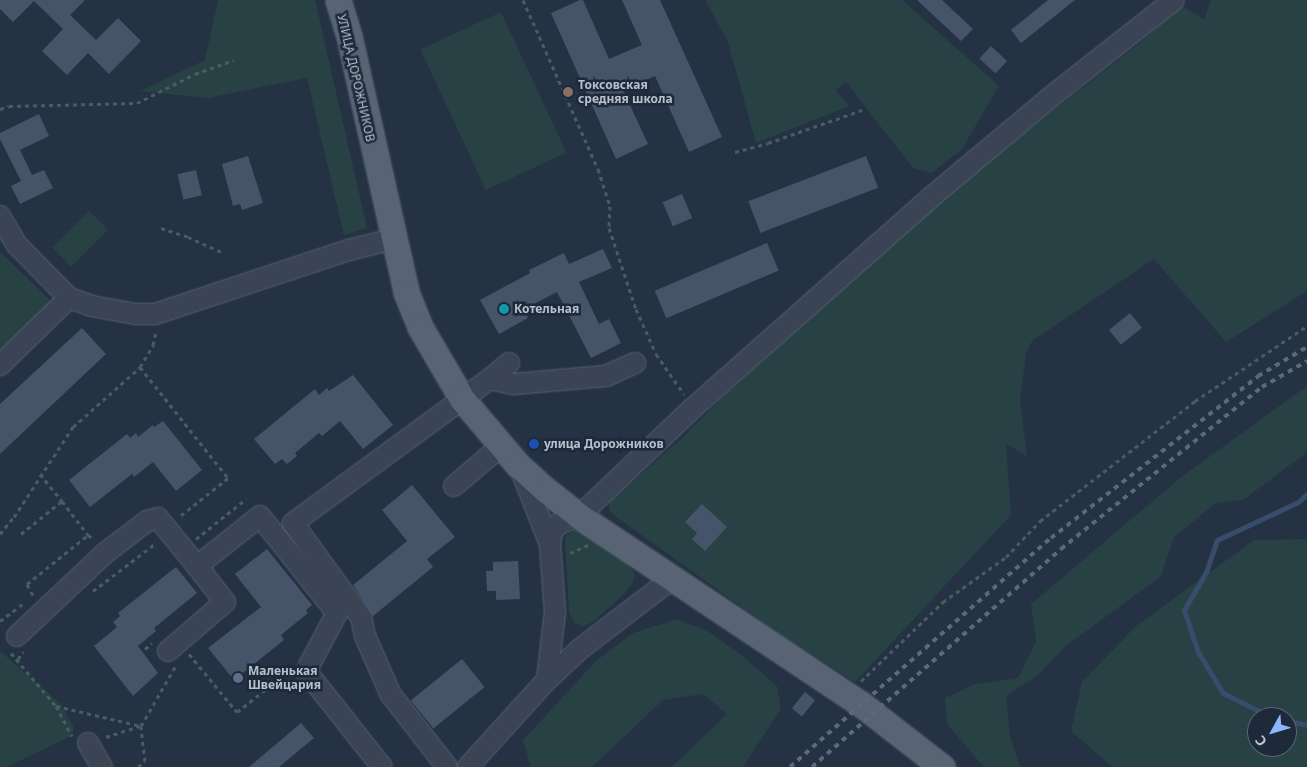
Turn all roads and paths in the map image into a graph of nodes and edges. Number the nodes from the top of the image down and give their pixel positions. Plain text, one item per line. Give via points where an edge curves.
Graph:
1 (338, 0) edge
2 (523, 0) edge
3 (1174, 0) edge
4 (234, 60) dead end
5 (0, 109) edge
6 (862, 110) dead end
7 (735, 152) dead end
8 (0, 216) edge
9 (161, 228) dead end
10 (393, 239) junction
11 (222, 252) dead end
12 (69, 298) junction
13 (160, 312) junction
14 (1307, 326) edge
15 (509, 363) dead end
16 (635, 363) dead end
17 (0, 365) edge
18 (140, 367) junction
19 (490, 379) junction
20 (462, 399) junction
21 (693, 408) junction
22 (501, 446) junction
23 (518, 465) junction
24 (40, 474) junction
25 (454, 486) dead end
26 (62, 502) dead end
27 (579, 516) junction
28 (172, 523) dead end
29 (0, 534) edge
30 (88, 535) dead end
31 (163, 537) dead end
32 (593, 543) dead end
33 (550, 544) junction
34 (570, 553) dead end
35 (197, 566) junction
36 (673, 578) junction
37 (85, 598) dead end
38 (0, 621) edge
39 (17, 644) junction
40 (145, 649) dead end
41 (172, 651) junction
42 (18, 659) junction
43 (294, 667) dead end
44 (547, 680) junction
45 (846, 695) junction
46 (56, 706) junction
47 (141, 726) junction
48 (81, 741) junction
49 (102, 767) edge
50 (138, 767) edge
51 (382, 767) edge
52 (447, 767) edge
53 (468, 767) edge
54 (942, 767) edge

1 - 10 main road, УЛИЦА ДОРОЖНИКОВ
2 - 21 path via 598,169 610,206 609,228 636,309 656,354
3 - 21 street via 930,198
4 - 5 path via 195,74 138,103 9,106
6 - 7 path via 768,144
8 - 12 street via 17,245
9 - 11 path
10 - 13 street via 349,250
10 - 20 main road, УЛИЦА ДОРОЖНИКОВ via 406,292 420,327
12 - 13 street via 128,313
12 - 17 street
13 - 18 path via 153,345
14 - 45 path via 1195,401 1040,521 1006,557 943,602
15 - 19 street
16 - 19 street via 606,376 514,384
18 - 24 path via 73,427
18 - 28 path via 228,478
19 - 20 street
20 - 22 main road, УЛИЦА ДОРОЖНИКОВ
20 - 52 street via 293,523 361,616 365,636 391,695
21 - 27 street
22 - 23 main road, УЛИЦА ДОРОЖНИКОВ
22 - 25 street
23 - 27 main road, УЛИЦА ДОРОЖНИКОВ
23 - 33 street
24 - 26 path
24 - 29 path
27 - 33 street via 559,524 552,531
27 - 36 main road, УЛИЦА ДОРОЖНИКОВ
30 - 38 path via 27,584 34,594
31 - 37 path
32 - 34 path
33 - 44 street via 555,612
35 - 39 street via 158,518 147,521 104,554
35 - 41 street via 226,602
35 - 51 street via 260,516 337,613 306,671
36 - 44 street via 580,649
36 - 45 main road, УЛИЦА ДОРОЖНИКОВ
39 - 42 path
39 - 42 path
40 - 41 path
41 - 43 path via 187,652 237,712
41 - 47 path
42 - 46 path
44 - 53 street
45 - 54 main road, УЛИЦА ДОРОЖНИКОВ
46 - 47 path
46 - 48 path
47 - 48 path
47 - 50 path via 145,762
48 - 49 street

